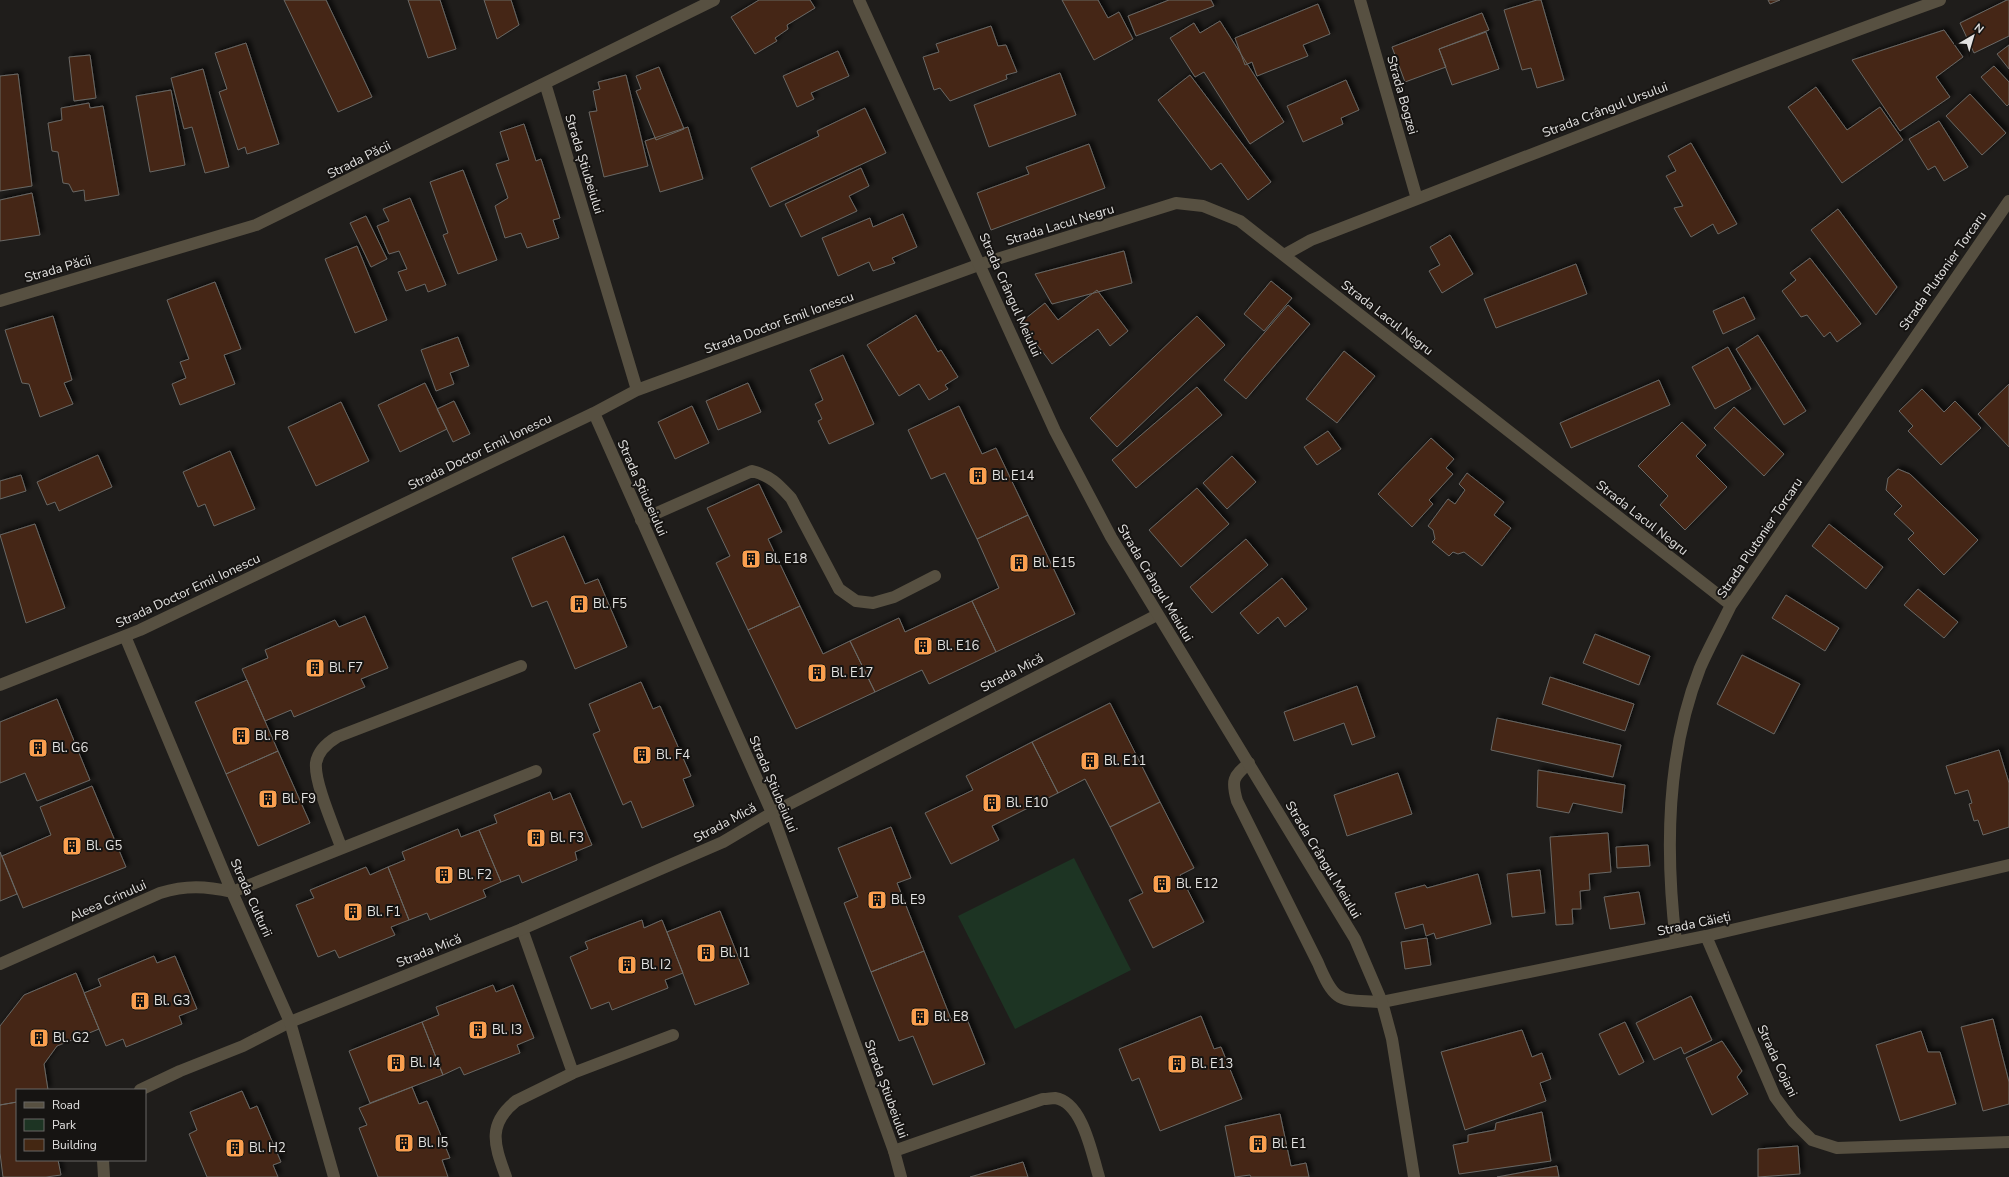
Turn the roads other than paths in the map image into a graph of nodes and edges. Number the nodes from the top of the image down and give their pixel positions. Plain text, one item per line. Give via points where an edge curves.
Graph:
1 (714, 0) edge
2 (859, 0) edge
3 (1360, 0) edge
4 (1940, 0) edge
5 (545, 83) junction
6 (1417, 199) junction
7 (2009, 201) edge
8 (1284, 256) junction
9 (981, 264) junction
10 (0, 301) edge
11 (637, 390) junction
12 (594, 413) junction
13 (641, 520) junction
14 (935, 576) dead end
15 (1731, 605) junction
16 (1157, 614) junction
17 (125, 636) junction
18 (521, 666) dead end
19 (0, 685) edge
20 (1249, 763) junction
21 (536, 771) dead end
22 (772, 813) junction
23 (340, 847) junction
24 (2009, 865) edge
25 (232, 892) junction
26 (522, 929) junction
27 (1706, 936) junction
28 (1676, 942) junction
29 (0, 964) edge
30 (1382, 1002) junction
31 (290, 1022) junction
32 (673, 1035) dead end
33 (573, 1073) junction
34 (142, 1089) edge
35 (2009, 1142) edge
36 (894, 1151) junction
37 (103, 1161) edge
38 (104, 1177) edge
39 (334, 1177) edge
40 (506, 1177) edge
41 (901, 1177) edge
42 (1099, 1177) edge
43 (1414, 1177) edge

1 - 5 street, Strada Păcii
2 - 9 street, Strada Crângul Meiului
3 - 6 street, Strada Bogzei
4 - 6 street, Strada Crângul Ursului via 1767,63
5 - 10 street, Strada Păcii via 256,225
5 - 11 street, Strada Știubeiului
6 - 8 street, Strada Crângul Ursului via 1312,240
7 - 15 street, Strada Plutonier Torcaru
8 - 9 street, Strada Lacul Negru via 1240,221 1203,206 1176,203
8 - 15 street, Strada Lacul Negru
9 - 11 street, Strada Doctor Emil Ionescu
9 - 16 street, Strada Crângul Meiului via 1055,431 1111,537
11 - 12 street, Strada Doctor Emil Ionescu
12 - 13 street, Strada Știubeiului
12 - 17 street, Strada Doctor Emil Ionescu
13 - 14 street via 752,471 767,475 790,498 839,589 856,601 873,603 894,597
13 - 22 street, Strada Știubeiului
15 - 28 street, Strada Plutonier Torcaru via 1700,668 1686,710 1674,762 1671,862
16 - 20 street, Strada Crângul Meiului
16 - 22 street, Strada Mică
17 - 19 street, Strada Doctor Emil Ionescu
17 - 25 street, Strada Culturii
18 - 23 street via 337,737 324,748 319,755 316,771
20 - 30 street, Strada Crângul Meiului via 1355,939
20 - 30 street, Strada Căieți via 1234,777 1237,801 1327,985 1334,994 1343,999
21 - 23 street
22 - 26 street, Strada Mică via 723,842
22 - 36 street, Strada Știubeiului
23 - 25 street
24 - 27 street, Strada Căieți
25 - 29 street, Aleea Crinului via 211,887 180,887 160,893
25 - 31 street, Strada Culturii
26 - 31 street, Strada Mică
26 - 33 street
27 - 28 street, Strada Căieți
27 - 35 street, Strada Cojani via 1775,1097 1793,1121 1812,1140 1837,1148
28 - 30 street, Strada Căieți
30 - 43 street, Strada Crângul Meiului via 1392,1039
31 - 34 street, Strada Mică via 243,1046
31 - 39 street, Strada Culturii
32 - 33 street
33 - 40 street via 516,1101 502,1115 497,1124 495,1143
36 - 41 street, Strada Știubeiului
36 - 42 street via 1043,1099 1056,1098 1068,1104 1078,1116
37 - 38 street

